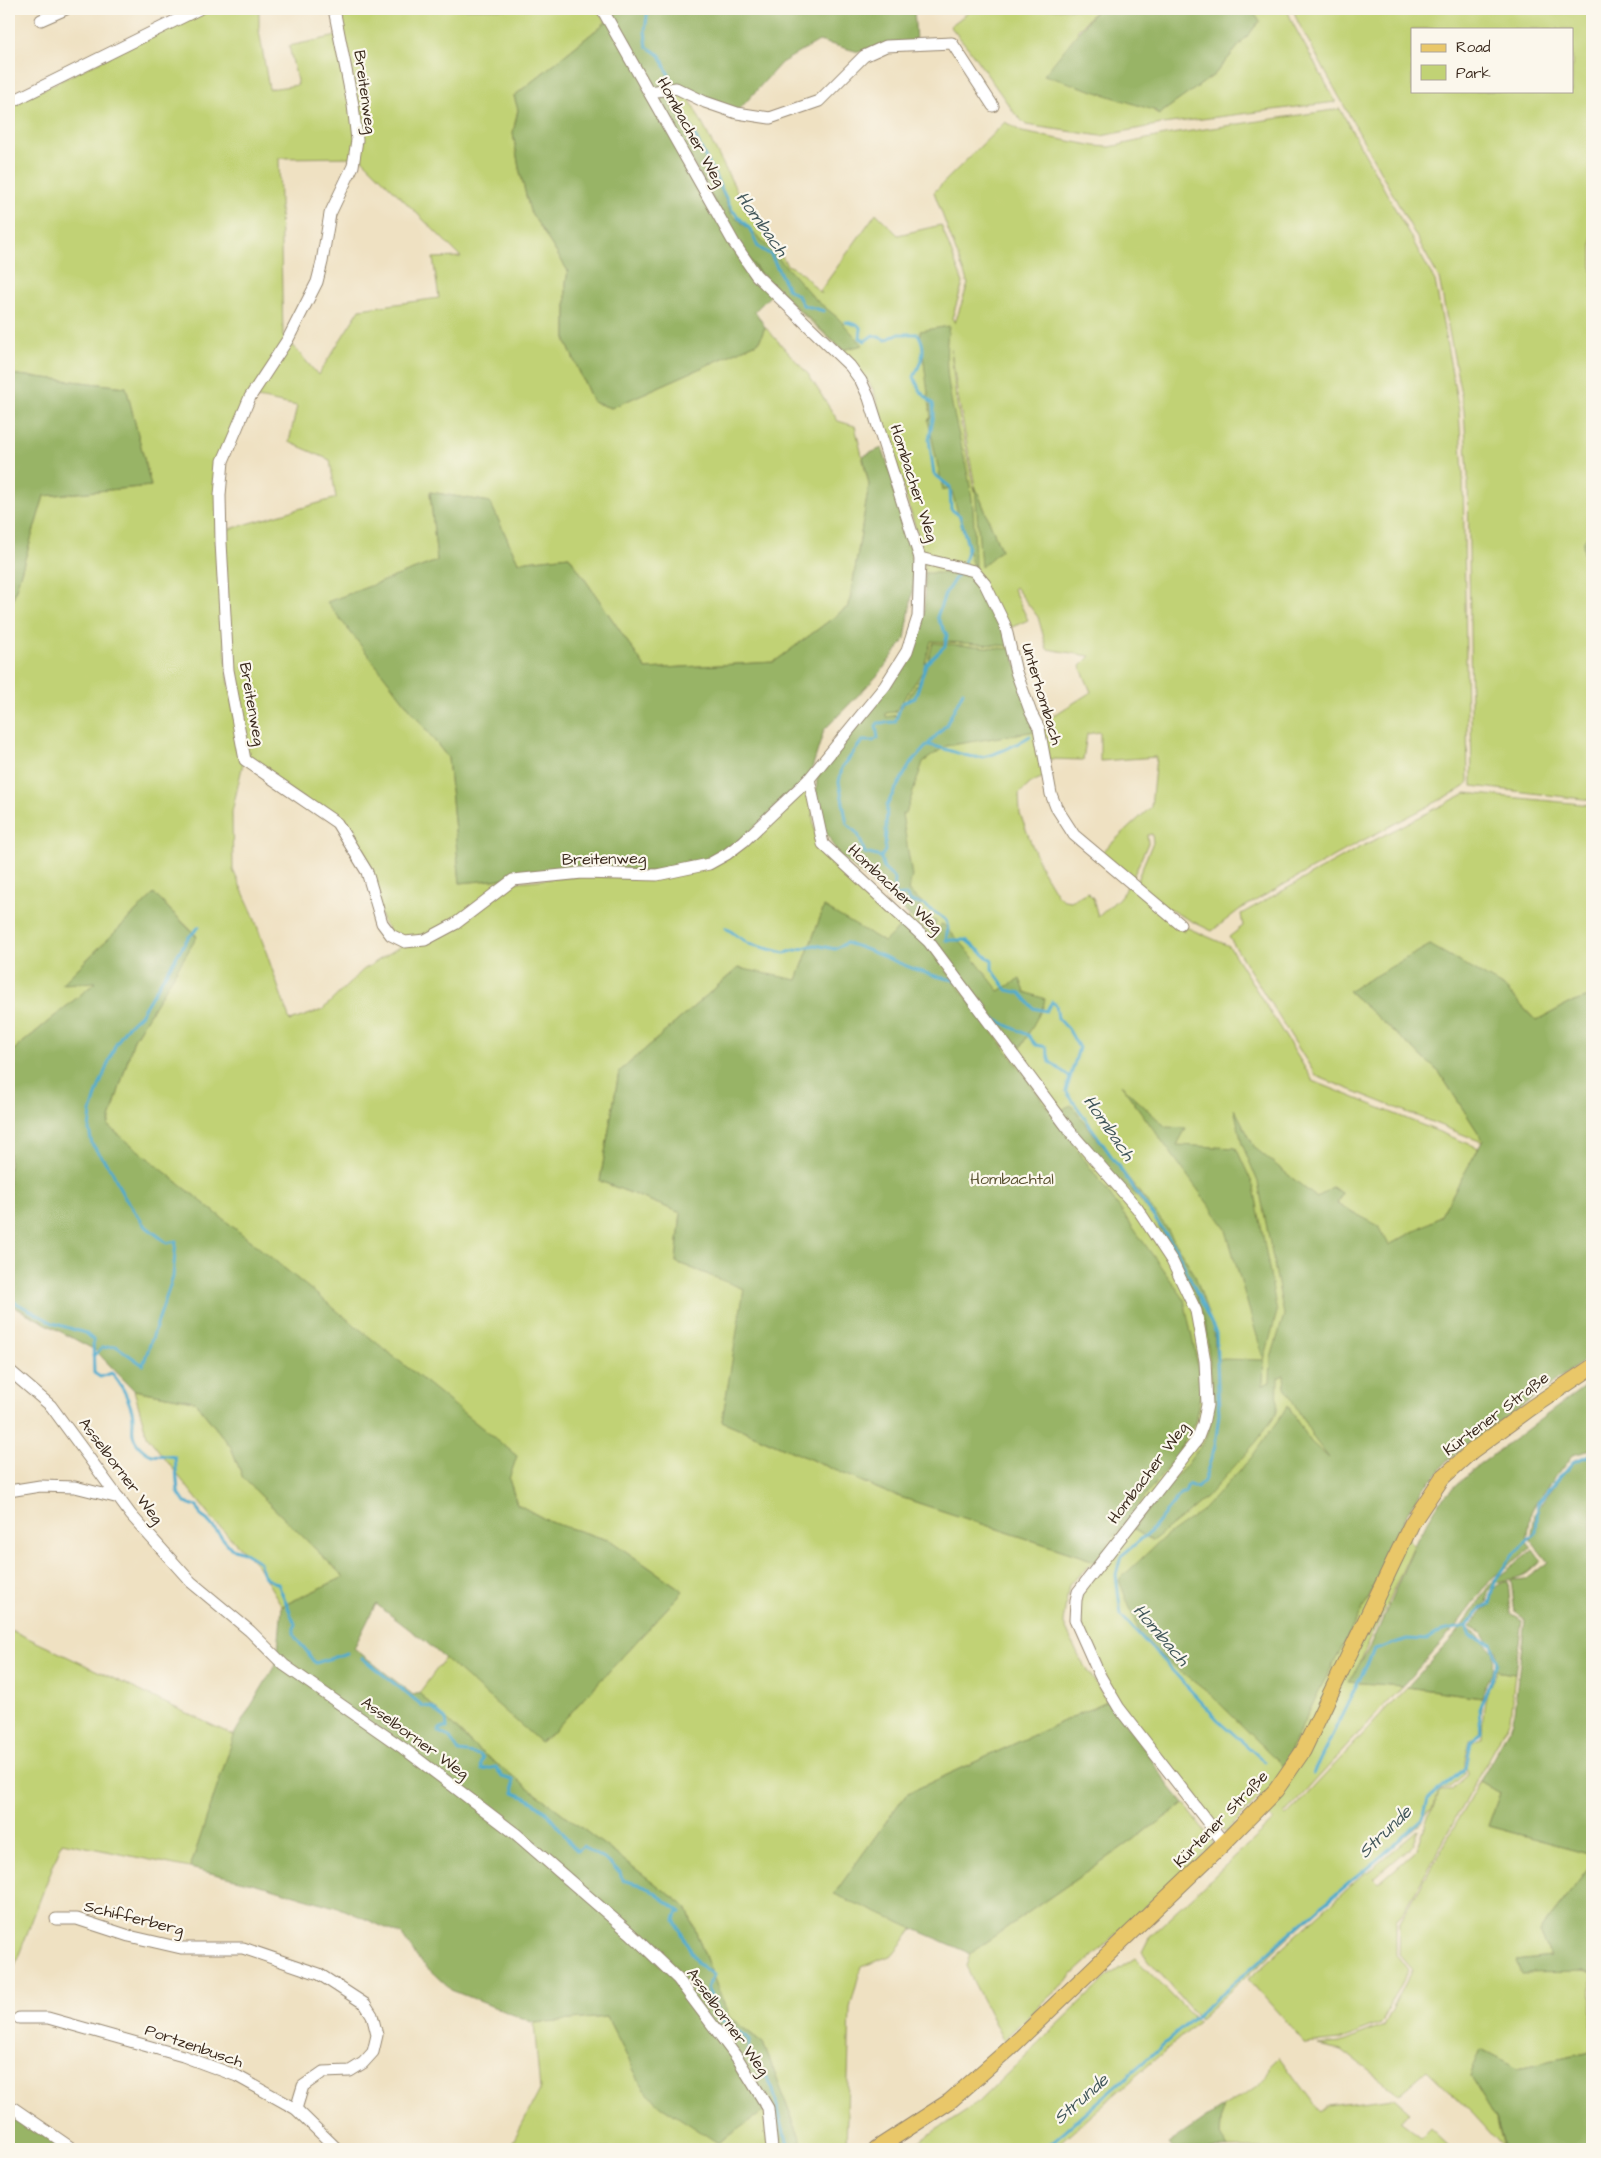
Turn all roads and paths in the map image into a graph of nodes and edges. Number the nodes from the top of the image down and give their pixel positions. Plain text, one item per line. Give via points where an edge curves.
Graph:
1 (66, 9) edge
2 (199, 9) edge
3 (334, 9) edge
4 (602, 9) edge
5 (41, 20) dead end
6 (650, 92) junction
7 (9, 103) edge
8 (993, 106) dead end
9 (920, 558) junction
10 (809, 779) junction
11 (1180, 924) dead end
12 (1592, 1367) edge
13 (9, 1370) edge
14 (9, 1491) edge
15 (119, 1498) junction
16 (1224, 1843) junction
17 (56, 1919) dead end
18 (19, 2018) dead end
19 (9, 2105) edge
20 (296, 2109) junction
21 (73, 2149) edge
22 (337, 2149) edge
23 (772, 2149) edge
24 (876, 2149) edge

1 - 5 street
2 - 7 street
3 - 10 street, Breitenweg via 353,105 357,140 353,166 330,214 317,282 288,339 250,397 223,461 221,542 228,670 245,760 337,823 366,872 382,922 391,935 405,942 425,940 455,924 513,880 582,873 657,875 709,864 744,840
4 - 6 street, Hombacher Weg
6 - 8 street via 676,88 737,113 770,118 819,101 864,56 886,46 952,43
6 - 9 street, Hombacher Weg via 734,244 756,275 850,366 861,381 872,406
9 - 10 street, Hombacher Weg via 918,617 907,651 885,686
9 - 11 street, Unterhombach via 974,571 985,584 1005,625 1016,672 1039,728 1056,807 1074,835
10 - 16 street, Hombacher Weg via 823,844 930,942 1073,1135 1137,1208 1172,1261 1196,1311 1207,1381 1207,1405 1197,1440 1078,1592 1075,1620 1100,1676 1119,1708
12 - 16 main road, Kürtener Straße via 1531,1408 1442,1478 1412,1523 1302,1751 1276,1790
13 - 15 street, Asselborner Weg via 51,1406
14 - 15 street via 40,1486 74,1487
15 - 23 street, Asselborner Weg via 191,1582 250,1631 284,1665 403,1748 516,1834 678,1979 738,2059 768,2108
16 - 24 main road, Kürtener Straße via 980,2076 950,2101
17 - 20 street, Schifferberg via 77,1919 181,1948 243,1948 319,1974 365,2004 372,2015 377,2035 373,2052 363,2064 350,2071 323,2072 303,2086
18 - 20 street, Portzenbusch via 48,2018 184,2056 237,2076
19 - 21 street
20 - 22 street, Portzenbusch

